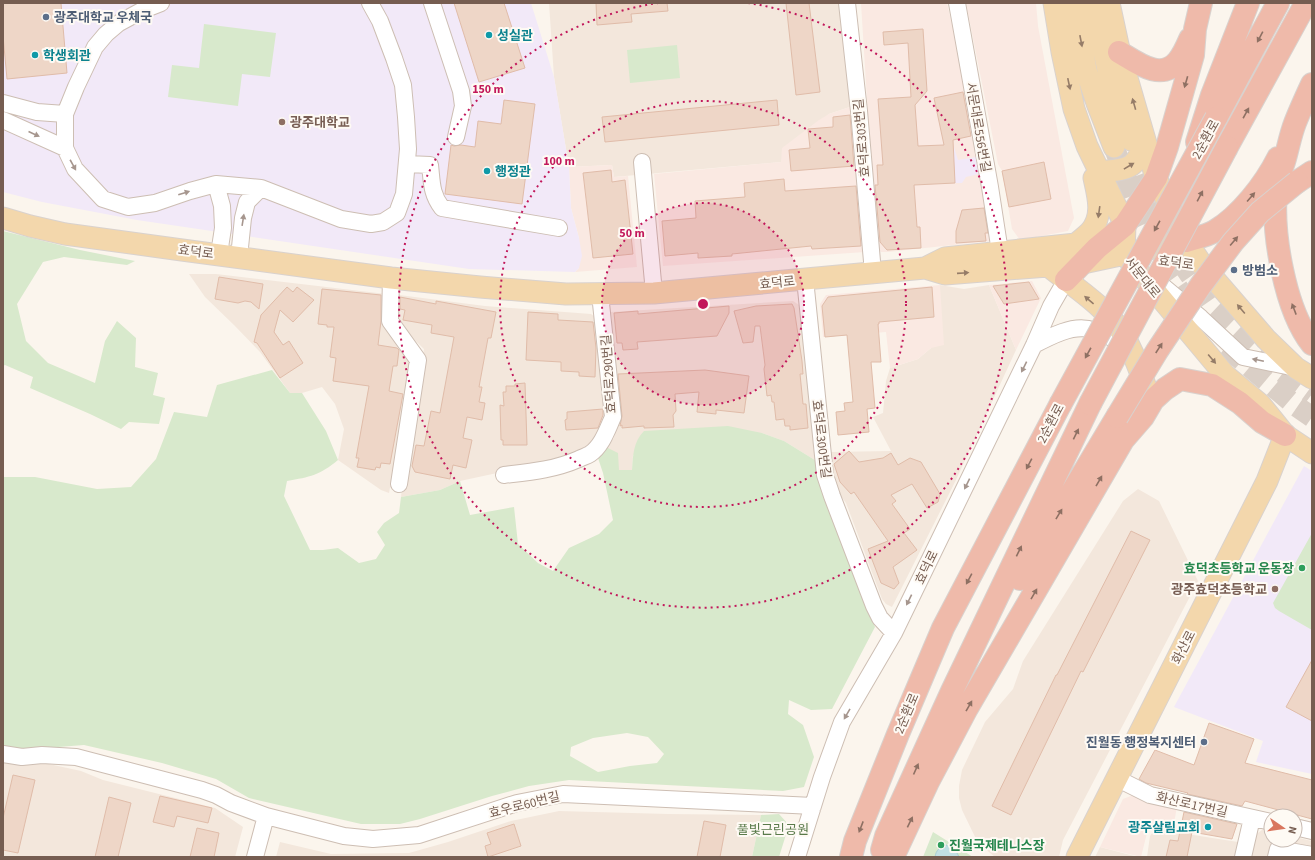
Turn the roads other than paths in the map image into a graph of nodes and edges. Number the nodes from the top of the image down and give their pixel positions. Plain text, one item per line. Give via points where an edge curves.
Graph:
1 (161, 3) edge
2 (370, 3) edge
3 (432, 3) edge
4 (847, 3) edge
5 (957, 3) edge
6 (1054, 3) edge
7 (1074, 3) edge
8 (1093, 3) edge
9 (1108, 3) edge
10 (1201, 3) edge
11 (1248, 3) edge
12 (1278, 3) edge
13 (1306, 3) edge
14 (1195, 29) junction
15 (1120, 52) junction
16 (1312, 84) edge
17 (3, 104) edge
18 (65, 114) junction
19 (3, 120) edge
20 (1295, 125) junction
21 (456, 137) dead end
22 (1130, 143) junction
23 (1088, 146) junction
24 (65, 148) junction
25 (642, 162) dead end
26 (407, 164) junction
27 (1187, 171) junction
28 (1099, 172) junction
29 (1304, 177) edge
30 (1156, 178) junction
31 (216, 184) junction
32 (261, 188) junction
33 (3, 218) edge
34 (1125, 225) junction
35 (559, 228) dead end
36 (1186, 241) junction
37 (1026, 250) junction
38 (1000, 252) junction
39 (1086, 252) junction
40 (219, 254) junction
41 (1124, 254) junction
42 (239, 257) junction
43 (1048, 266) junction
44 (1203, 266) junction
45 (925, 268) junction
46 (873, 273) junction
47 (391, 278) junction
48 (805, 279) junction
49 (1066, 280) junction
50 (654, 293) junction
51 (600, 294) junction
52 (1312, 344) edge
53 (1034, 345) junction
54 (1132, 351) junction
55 (1304, 373) edge
56 (1285, 434) junction
57 (1123, 440) junction
58 (1312, 453) edge
59 (504, 475) dead end
60 (399, 484) dead end
61 (894, 633) junction
62 (952, 691) junction
63 (3, 754) edge
64 (1116, 778) junction
65 (813, 806) junction
66 (266, 816) junction
67 (1252, 818) junction
68 (1263, 820) edge
69 (1312, 855) edge
70 (255, 857) edge
71 (796, 857) edge
72 (851, 857) edge
73 (880, 857) edge
74 (893, 857) edge
75 (1077, 857) edge
76 (1243, 857) edge
77 (1276, 857) edge

1 - 18 street via 119,23 106,34 95,47
2 - 26 street via 380,20 403,85
3 - 21 street via 461,90 463,106
4 - 46 street, 효덕로303번길
5 - 38 street, 서문대로556번길
6 -> 23 main road, 서문대로 via 1074,109
7 -> 22 main road via 1086,70 1097,103
8 - 22 main road via 1108,74
9 - 15 main road
10 - 14 highway
11 - 27 highway, bridge via 1212,95
12 -> 27 highway, 2순환로, bridge
62 -> 13 highway, 2순환로, bridge via 1090,404 1226,147
14 - 15 highway via 1179,60 1166,69 1151,70
14 -> 30 highway via 1193,56
22 -> 15 main road
16 - 20 highway
17 - 18 street via 37,112
18 - 24 street
19 -> 24 street
36 -> 20 highway via 1214,232 1252,198 1271,172
52 -> 20 highway via 1301,326 1287,291 1277,236 1276,191
28 -> 22 main road via 1124,170 1137,161 1142,153
22 - 30 main road
23 - 28 main road, 서문대로
23 -> 39 main road via 1100,205 1098,220 1091,231
24 -> 31 street via 75,169 103,199 128,207 155,203
25 - 50 street
26 - 32 street via 404,194 397,213 383,222 371,224 341,219
26 - 35 street via 430,165 433,192 442,208
27 -> 72 highway, 2순환로, bridge via 943,628 898,734
28 - 34 main road, 서문대로
62 -> 29 highway, bridge via 1157,351 1201,285 1233,242 1260,212
30 - 34 highway
30 - 36 main road
31 - 32 street
31 - 40 street via 222,206 223,228
42 -> 32 street via 247,202
33 - 40 main road, 효덕로 via 66,234
34 - 39 highway
34 - 41 main road, 서문대로
36 - 41 main road
36 - 44 main road
37 - 38 main road, 효덕로
37 - 39 main road, 효덕로
37 - 43 main road
38 - 45 main road, 효덕로 via 946,258
39 - 41 main road, 효덕로
39 - 43 main road, 효덕로
39 - 49 highway
40 - 42 main road, 효덕로
41 - 44 main road, 효덕로
41 - 49 street
55 -> 41 street via 1243,357 1201,318
41 -> 56 main road, 서문대로 via 1225,376 1260,404
42 - 47 main road, 효덕로
45 -> 43 main road, 효덕로 via 945,274
43 - 49 main road
55 -> 44 main road via 1266,339
45 - 46 main road, 효덕로
46 - 48 main road, 효덕로
47 - 51 main road, 효덕로 via 566,294
47 - 60 street via 390,321 418,360
48 - 50 main road, 효덕로
48 - 61 street, 효덕로300번길 via 825,475 874,606 880,618
49 - 53 street, 효덕로
54 -> 49 main road via 1120,331 1103,311
50 - 51 main road, 효덕로
51 - 59 street, 효덕로290번길 via 612,417 607,430 599,445 590,454 571,463 549,470
53 - 54 street via 1059,332 1078,328 1108,335
53 -> 61 street, 효덕로
54 - 57 main road via 1145,385 1141,401
56 - 57 highway via 1262,422 1240,403 1212,385 1180,379 1154,400
56 - 58 main road, 서문대로
56 - 64 main road, 화산로 via 1267,480
74 -> 57 highway via 928,782 966,710
61 -> 65 street, 효덕로 via 842,722
73 -> 62 highway, 2순환로 via 886,836
63 - 66 street, 효우로60번길 via 22,757 76,757 216,795
64 - 67 street, 화산로17번길 via 1150,795
64 - 75 main road, 화산로
65 - 66 street, 효우로60번길 via 563,794 517,803 419,835 373,840 344,836
65 - 71 street, 효덕로
66 - 70 street
67 - 68 street, 화산로17번길
67 - 76 street
69 - 77 street via 1278,849

